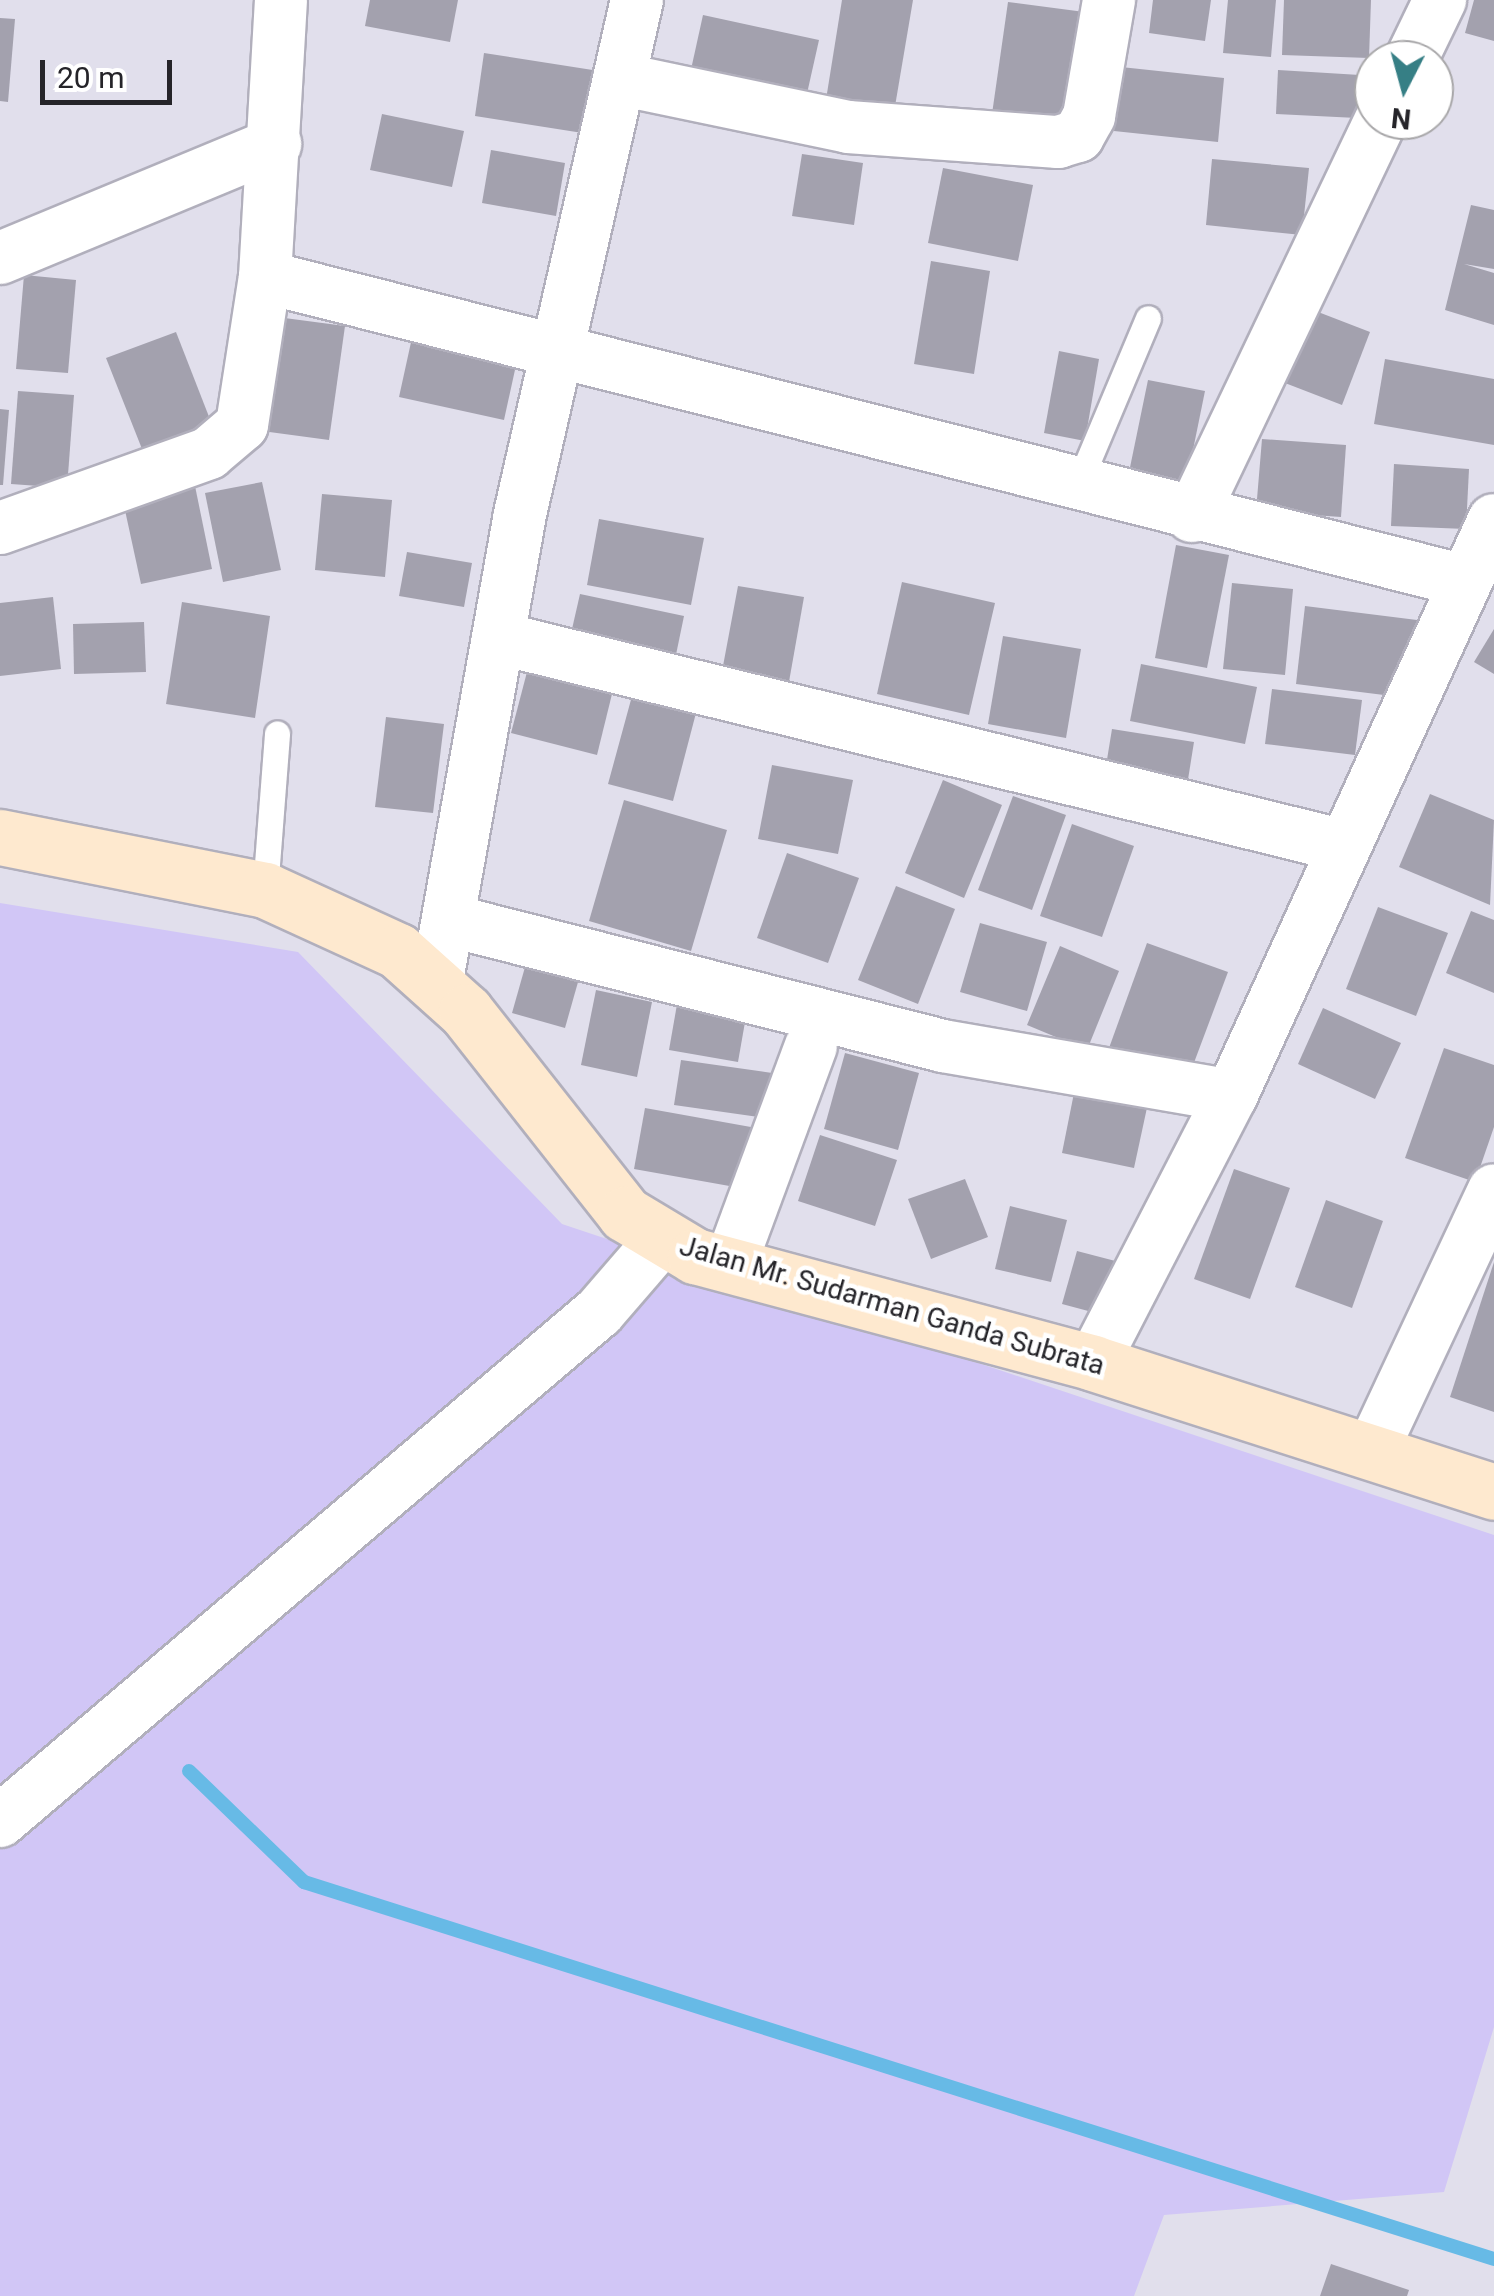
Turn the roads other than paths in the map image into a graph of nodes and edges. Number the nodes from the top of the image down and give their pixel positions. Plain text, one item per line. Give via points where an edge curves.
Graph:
1 (281, 0) edge
2 (637, 0) edge
3 (1109, 0) edge
4 (1440, 0) edge
5 (1421, 40) edge
6 (619, 80) junction
7 (1371, 140) edge
8 (275, 144) junction
9 (0, 258) edge
10 (265, 277) junction
11 (1148, 318) dead end
12 (560, 346) junction
13 (1078, 487) junction
14 (1192, 516) junction
15 (1494, 520) edge
16 (0, 528) edge
17 (1465, 581) junction
18 (498, 638) junction
19 (277, 733) dead end
20 (0, 836) edge
21 (1344, 846) junction
22 (265, 890) junction
23 (448, 920) junction
24 (437, 980) junction
25 (811, 1046) dead end
26 (1231, 1096) junction
27 (1494, 1190) edge
28 (662, 1239) junction
29 (730, 1265) junction
30 (1093, 1364) junction
31 (1371, 1453) junction
32 (1494, 1492) edge
33 (0, 1821) edge

1 - 8 street
2 - 6 street
3 - 6 street via 1089,116 1078,136 1058,142 848,127
4 - 5 street
6 - 12 street
7 - 14 street
8 - 9 street
8 - 10 street
10 - 12 street
10 - 16 street via 250,400 225,443
11 - 13 lane
12 - 13 street
12 - 18 street
13 - 14 street
14 - 17 street
15 - 17 street
17 - 21 street
18 - 21 street
18 - 23 street
19 - 22 lane
20 - 22 street, Jalan Mr. Sudarman Ganda Subrata
21 - 26 street
22 - 24 street, Jalan Mr. Sudarman Ganda Subrata via 346,921
23 - 24 street
23 - 26 street via 943,1046
24 - 28 street, Jalan Mr. Sudarman Ganda Subrata via 578,1163
25 - 29 street
26 - 30 street
27 - 31 street
28 - 29 street, Jalan Mr. Sudarman Ganda Subrata
28 - 33 street via 599,1312
29 - 30 street, Jalan Mr. Sudarman Ganda Subrata
30 - 31 street, Jalan Mr. Sudarman Ganda Subrata
31 - 32 street, Jalan Mr. Sudarman Ganda Subrata

